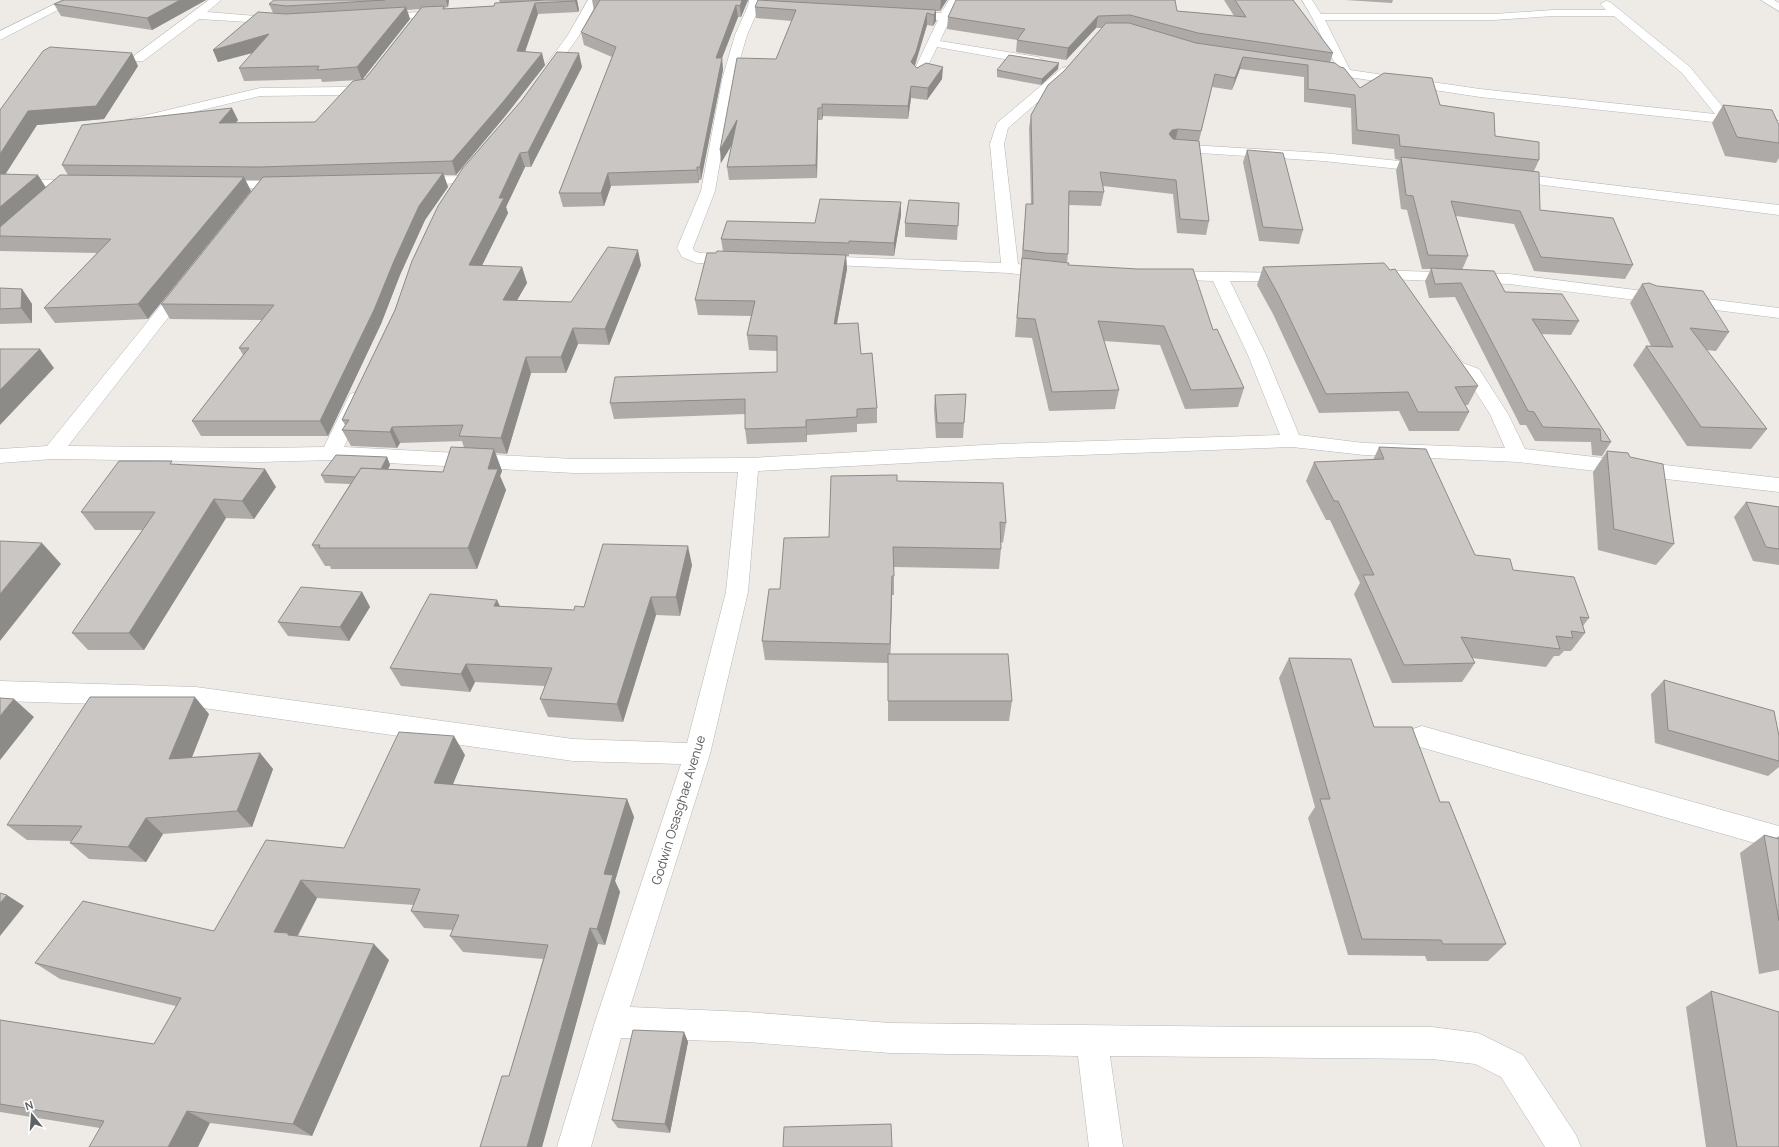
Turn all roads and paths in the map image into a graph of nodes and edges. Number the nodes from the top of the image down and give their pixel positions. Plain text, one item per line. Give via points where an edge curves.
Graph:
1 (72, 0) edge
2 (216, 0) edge
3 (954, 0) edge
4 (1308, 0) edge
5 (1602, 0) edge
6 (1766, 0) edge
7 (592, 2) edge
8 (758, 4) edge
9 (575, 5) dead end
10 (1779, 8) edge
11 (452, 13) edge
12 (1618, 13) junction
13 (897, 14) edge
14 (196, 15) junction
15 (421, 15) junction
16 (1318, 16) junction
17 (944, 17) junction
18 (368, 18) edge
19 (291, 21) edge
20 (411, 28) edge
21 (0, 36) edge
22 (933, 43) junction
23 (139, 58) dead end
24 (1308, 68) edge
25 (378, 70) edge
26 (1345, 72) junction
27 (918, 75) edge
28 (537, 85) edge
29 (1726, 119) junction
30 (120, 125) edge
31 (1779, 125) edge
32 (1175, 148) edge
33 (1439, 169) edge
34 (1495, 175) edge
35 (406, 182) edge
36 (0, 183) edge
37 (64, 184) junction
38 (94, 184) edge
39 (203, 185) edge
40 (296, 185) edge
41 (449, 197) edge
42 (46, 199) edge
43 (1779, 210) edge
44 (756, 259) edge
45 (801, 260) edge
46 (1010, 268) junction
47 (196, 272) edge
48 (1396, 274) junction
49 (1067, 275) edge
50 (1303, 275) edge
51 (1350, 275) edge
52 (1219, 276) junction
53 (1152, 277) edge
54 (1409, 294) edge
55 (1779, 312) edge
56 (1435, 334) edge
57 (364, 382) edge
58 (1292, 442) junction
59 (53, 452) junction
60 (331, 453) junction
61 (1518, 454) junction
62 (0, 456) edge
63 (749, 465) junction
64 (1779, 485) edge
65 (0, 691) edge
66 (1422, 737) dead end
67 (697, 754) junction
68 (1779, 838) edge
69 (610, 1022) junction
70 (1092, 1040) junction
71 (574, 1147) edge
72 (1106, 1147) edge
73 (1564, 1147) edge

1 - 21 street
2 - 14 street
3 - 17 street
4 - 16 street
5 - 12 street
6 - 10 street
7 - 9 street
7 - 28 street via 573,36
8 - 44 street via 741,35 728,80 708,191 685,248 688,254 696,258
11 - 15 street
12 - 16 street via 1553,13 1494,17
12 - 29 street via 1686,70
13 - 17 street
14 - 19 street
14 - 23 street
15 - 18 street
15 - 20 street
16 - 26 street
17 - 22 street
22 - 27 street
22 - 46 street via 1051,63 1073,63 1057,80 1002,126 997,144
24 - 26 street
25 - 30 street via 364,87 344,91 260,92
26 - 29 street via 1480,93
29 - 31 street
32 - 33 street via 1324,156
34 - 43 street
35 - 41 street via 465,174
36 - 37 street
37 - 38 street
37 - 42 street
39 - 40 street via 260,192
45 - 46 street
46 - 49 street
47 - 59 street
48 - 51 street
48 - 54 street
48 - 55 street via 1509,279
50 - 52 street
52 - 53 street
52 - 58 street via 1257,355
56 - 61 street via 1456,367 1473,373 1499,414
57 - 60 street
58 - 61 street via 1364,449
58 - 63 street via 1002,451
59 - 60 street via 261,455
59 - 62 street
60 - 63 street via 574,466
61 - 64 street
63 - 67 street, Godwin Osasghae Avenue via 737,592
65 - 67 street via 196,697 573,750
66 - 68 street
67 - 69 street, Godwin Osasghae Avenue
69 - 70 street via 747,1027 890,1038
69 - 71 street, Godwin Osasghae Avenue
70 - 72 street
70 - 73 street via 1432,1042 1478,1049 1512,1066

